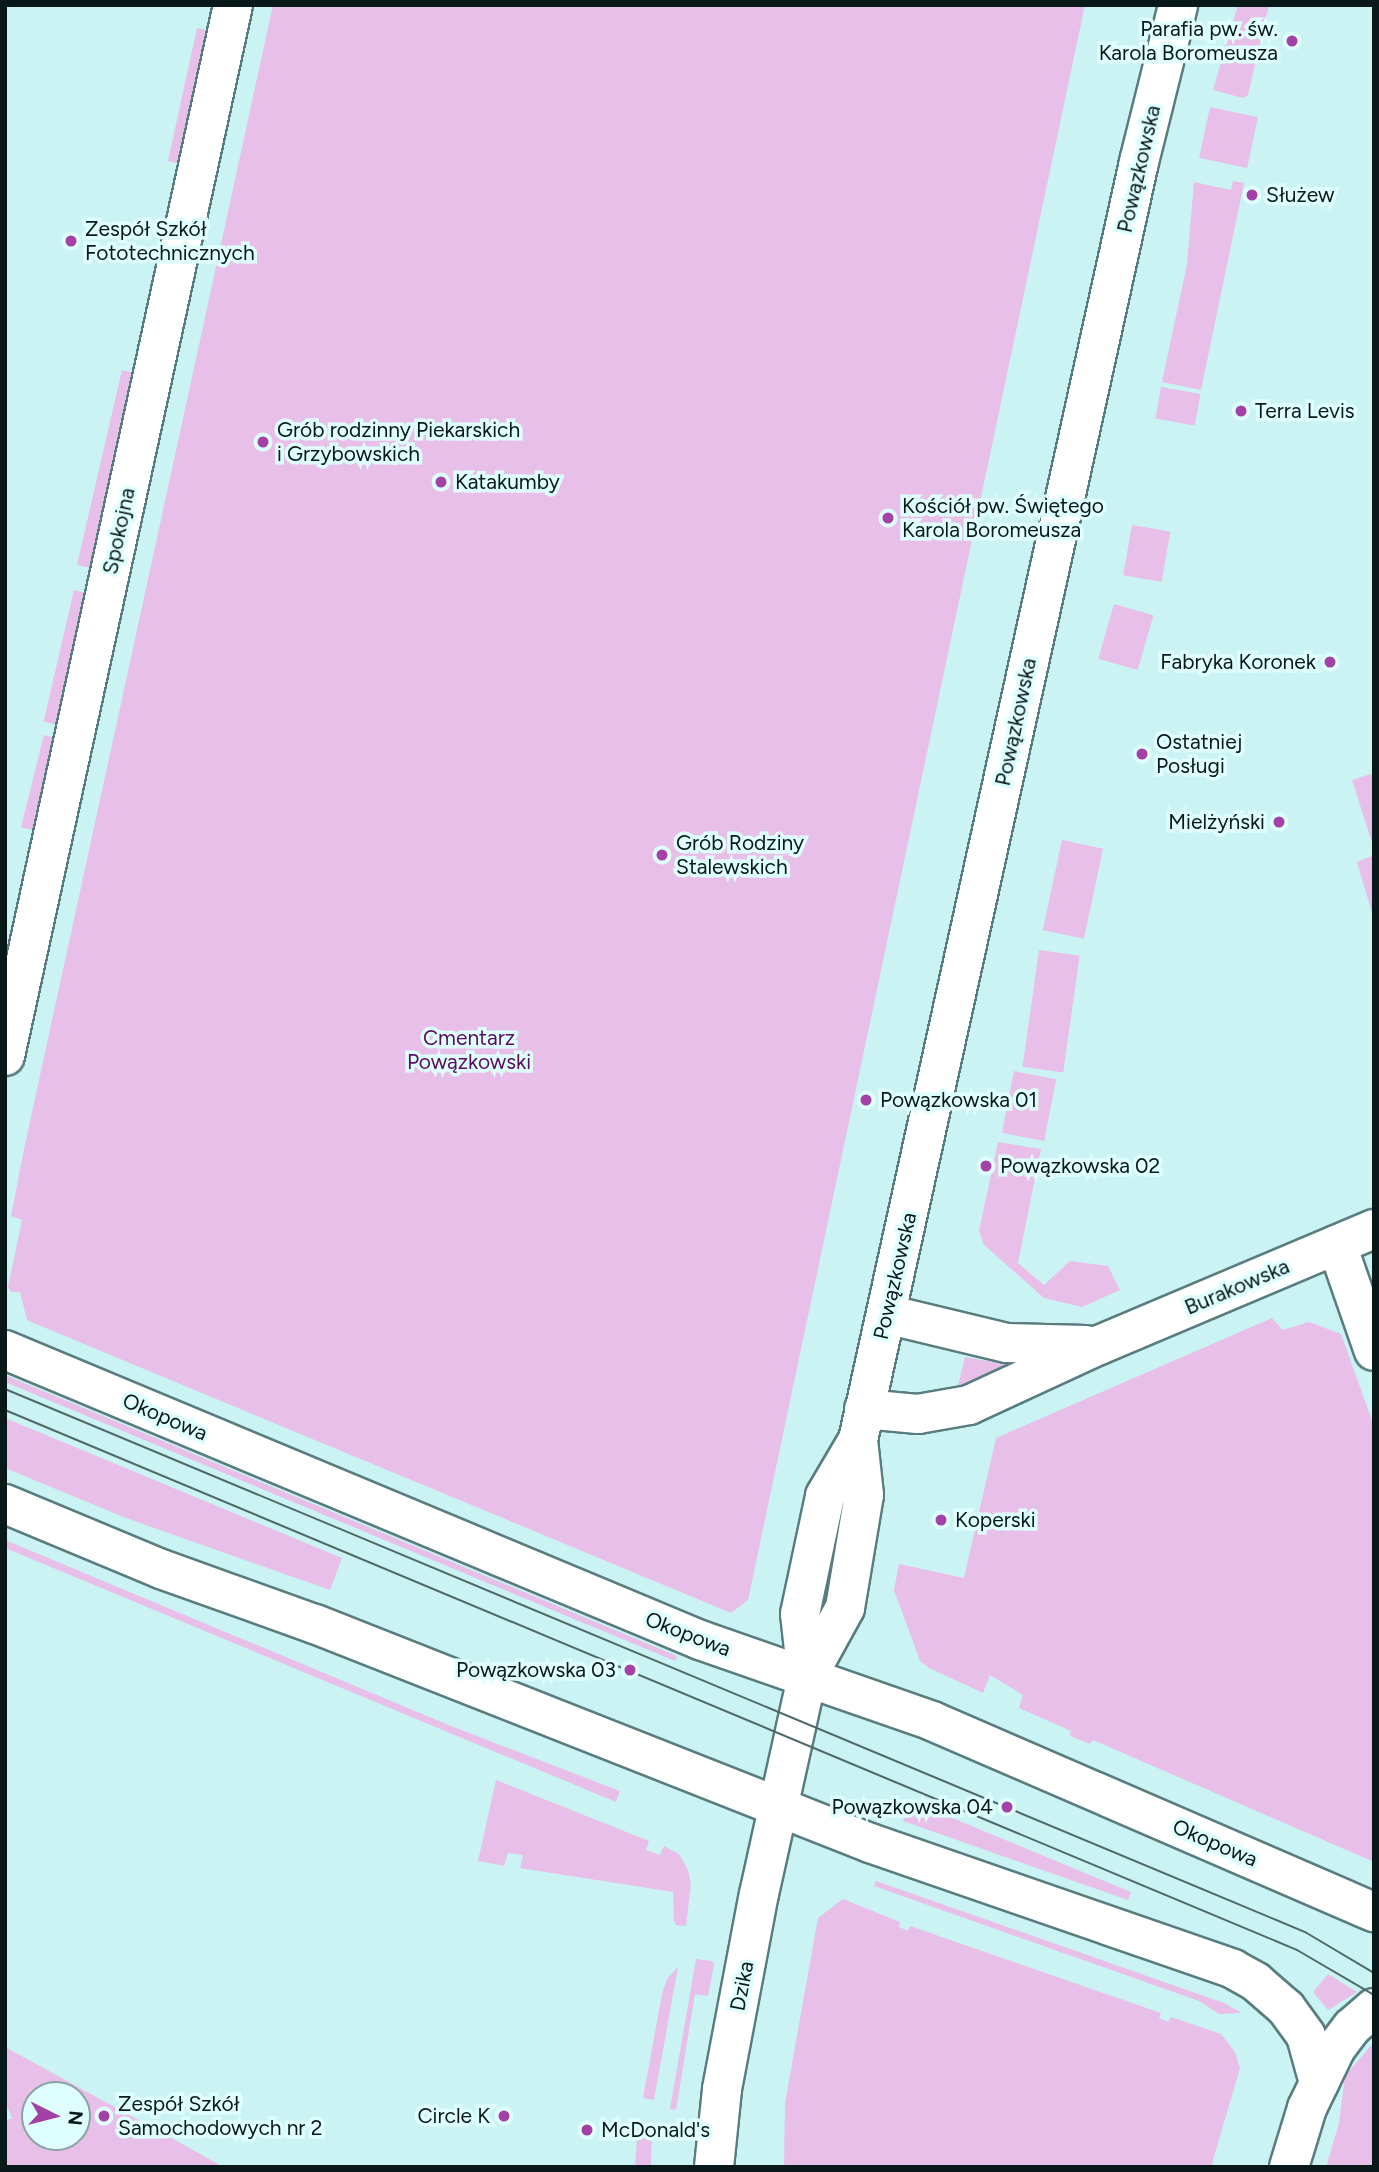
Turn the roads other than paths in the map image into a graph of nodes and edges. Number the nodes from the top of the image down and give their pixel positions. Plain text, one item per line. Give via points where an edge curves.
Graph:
1 (233, 5) edge
2 (1178, 5) edge
3 (5, 1056) edge
4 (1374, 1229) edge
5 (1338, 1245) junction
6 (886, 1314) junction
7 (1099, 1345) junction
8 (5, 1350) edge
9 (1374, 1351) edge
10 (861, 1425) junction
11 (5, 1504) edge
12 (807, 1677) junction
13 (779, 1806) junction
14 (1374, 1912) edge
15 (1374, 2008) edge
16 (1319, 2083) junction
17 (714, 2167) edge
18 (1289, 2167) edge

1 - 3 main road, Spokojna
2 - 6 main road, Powązkowska via 1139,162
4 - 5 main road, Burakowska
5 - 7 main road, Burakowska
5 - 9 main road
6 - 7 main road, Burakowska via 1007,1343
6 - 10 main road, Powązkowska
7 - 10 main road, Burakowska via 959,1407
8 - 12 main road, Okopowa via 674,1630
10 - 12 main road, Powązkowska via 825,1496 812,1555 800,1614
11 - 13 main road via 161,1569 315,1624
12 - 13 main road, Powązkowska
12 - 14 main road, Okopowa via 932,1721
13 - 16 main road via 880,1847 1233,1969 1286,2008 1306,2036
13 - 17 main road, Dzika via 722,2089
15 - 16 main road via 1345,2035
16 - 18 main road

